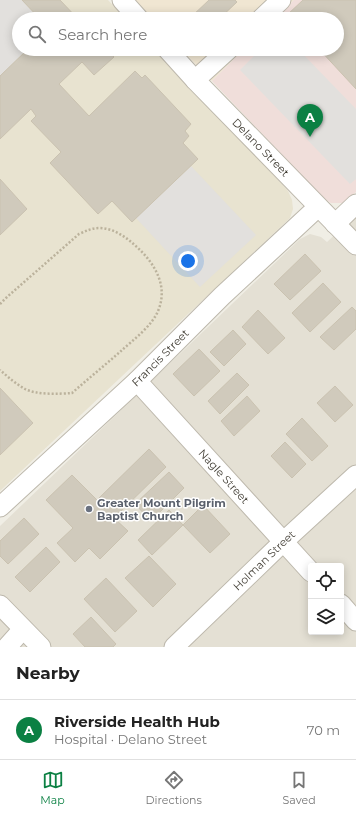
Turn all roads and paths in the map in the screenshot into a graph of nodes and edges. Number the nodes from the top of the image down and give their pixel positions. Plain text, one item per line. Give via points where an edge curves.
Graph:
1 (122, 0) edge
2 (281, 0) edge
3 (133, 12) edge
4 (268, 12) edge
5 (173, 56) edge
6 (221, 56) edge
7 (195, 80) junction
8 (356, 204) edge
9 (318, 207) junction
10 (335, 224) junction
11 (356, 245) edge
12 (0, 304) edge
13 (0, 370) edge
14 (137, 381) junction
15 (356, 475) edge
16 (0, 506) edge
17 (283, 542) junction
18 (308, 569) edge
19 (0, 605) edge
20 (344, 607) edge
21 (356, 621) edge
22 (23, 629) junction
23 (7, 647) edge
24 (41, 647) edge
25 (174, 647) edge

1 - 3 street
2 - 4 street
5 - 7 street, Delano Street
6 - 7 street
7 - 9 street, Delano Street
8 - 10 street
9 - 10 street, Delano Street
9 - 14 street, Francis Street via 222,296
10 - 11 street, Delano Street
12 - 13 path via 79,234 100,228 111,230 138,247 154,266 161,283 162,298 158,312 146,329 72,393 43,394 26,390
14 - 16 street, Francis Street
14 - 17 street, Nagle Street
15 - 17 street, Holman Street
17 - 18 street, Nagle Street
17 - 25 street, Holman Street
19 - 22 street
20 - 21 street
22 - 23 street
22 - 24 street

